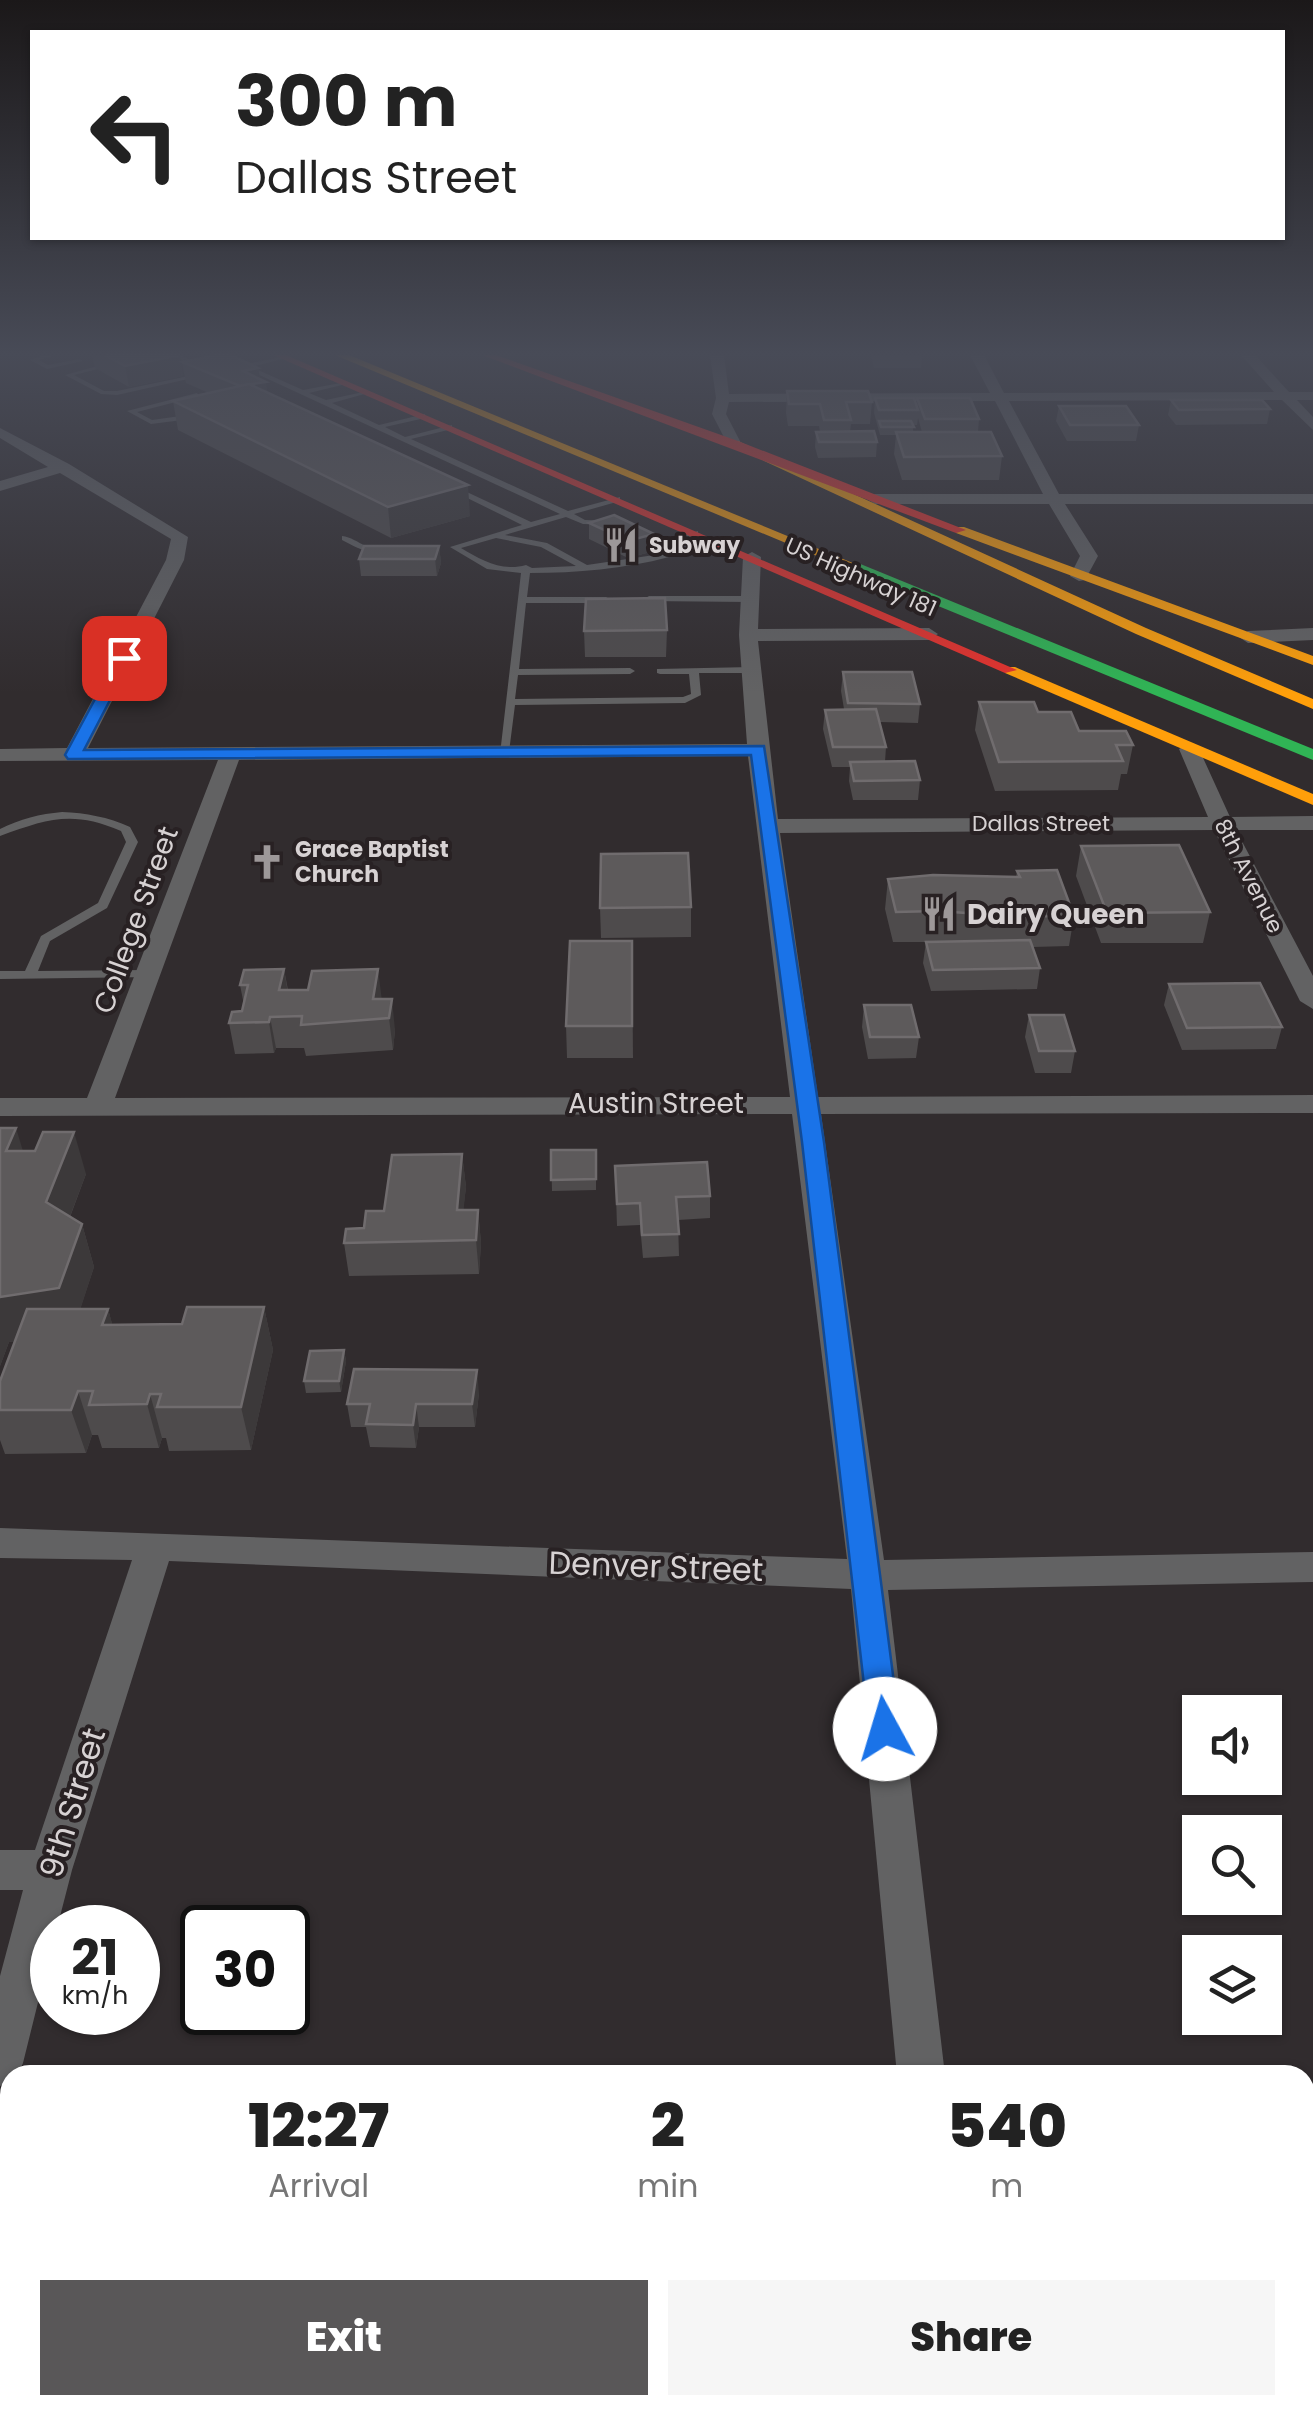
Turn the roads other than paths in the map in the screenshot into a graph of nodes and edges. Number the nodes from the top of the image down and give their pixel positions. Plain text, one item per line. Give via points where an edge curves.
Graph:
1 (62, 468) edge
2 (65, 468) edge
3 (466, 468) edge
4 (543, 468) edge
5 (546, 468) edge
6 (614, 468) edge
7 (789, 468) edge
8 (798, 468) edge
9 (1037, 468) edge
10 (444, 485) edge
11 (0, 486) edge
12 (1053, 498) junction
13 (617, 499) junction
14 (875, 499) junction
15 (1313, 499) edge
16 (567, 514) junction
17 (530, 525) junction
18 (696, 533) junction
19 (495, 535) junction
20 (345, 538) dead end
21 (660, 544) junction
22 (454, 547) junction
23 (437, 548) edge
24 (385, 549) edge
25 (752, 557) junction
26 (526, 568) junction
27 (587, 568) junction
28 (947, 568) dead end
29 (1079, 576) junction
30 (750, 599) junction
31 (523, 600) junction
32 (618, 600) edge
33 (636, 600) edge
34 (929, 634) junction
35 (1313, 634) edge
36 (748, 635) junction
37 (1248, 637) junction
38 (1313, 661) edge
39 (694, 670) junction
40 (752, 670) junction
41 (630, 671) dead end
42 (660, 671) dead end
43 (514, 672) junction
44 (510, 702) junction
45 (1313, 704) edge
46 (1313, 715) edge
47 (1189, 749) junction
48 (758, 750) junction
49 (504, 752) junction
50 (74, 755) junction
51 (230, 755) junction
52 (1313, 755) edge
53 (0, 756) edge
54 (1313, 763) edge
55 (1313, 800) edge
56 (1221, 822) junction
57 (1313, 823) edge
58 (768, 826) junction
59 (0, 833) edge
60 (148, 974) junction
61 (0, 975) edge
62 (30, 975) junction
63 (1313, 1001) edge
64 (808, 1102) junction
65 (1313, 1104) edge
66 (0, 1107) edge
67 (98, 1107) junction
68 (0, 1544) edge
69 (155, 1546) junction
70 (1313, 1567) edge
71 (868, 1575) junction
72 (0, 1870) edge
73 (50, 1870) junction
74 (0, 2064) edge
75 (920, 2065) edge

1 - 11 street
2 - 50 street via 180,538 175,560
3 - 16 lane
4 - 13 main road, US Highway 181
5 - 54 main road via 774,550
6 - 52 main road
7 - 45 main road
8 - 14 main road
9 - 12 street
10 - 17 lane
12 - 14 street
12 - 15 street
12 - 29 street via 1089,556
13 - 16 lane
13 - 18 main road, US Highway 181
14 - 29 main road
16 - 17 lane
16 - 21 lane via 582,522 608,521
17 - 19 lane
18 - 21 lane
18 - 25 main road, US Highway 181
19 - 22 lane
19 - 27 lane via 544,545
20 - 24 lane via 368,550
21 - 27 lane via 666,556
22 - 23 lane
22 - 26 lane via 494,568
25 - 30 street
25 - 34 main road, US Highway 181
26 - 27 lane
26 - 31 lane
28 - 46 main road
29 - 37 main road
30 - 33 lane
30 - 36 street
31 - 32 lane
31 - 43 lane
34 - 36 street
34 - 47 main road, US Highway 181
35 - 37 street
36 - 40 street
37 - 38 main road
39 - 40 lane
39 - 42 lane
39 - 44 lane via 696,695 684,700
40 - 48 street
41 - 43 lane
43 - 44 lane
44 - 49 lane
47 - 55 main road, US Highway 181
47 - 56 street, 8th Avenue
48 - 49 street
48 - 58 street
49 - 51 street
50 - 51 street
50 - 53 street
51 - 60 street, College Street
56 - 57 street, Dallas Street
56 - 58 street, Dallas Street
56 - 63 street, 8th Avenue
58 - 64 street
59 - 62 lane via 20,822 80,815 126,828 132,842 103,905 45,940
60 - 62 lane
60 - 67 street, College Street
61 - 62 lane
64 - 65 street, Austin Street
64 - 67 street, Austin Street
64 - 71 street
66 - 67 street, Austin Street
68 - 69 street, Denver Street
69 - 71 street, Denver Street
69 - 73 street, 9th Street
70 - 71 street, Denver Street
71 - 75 street
72 - 73 street
73 - 74 street, 9th Street

